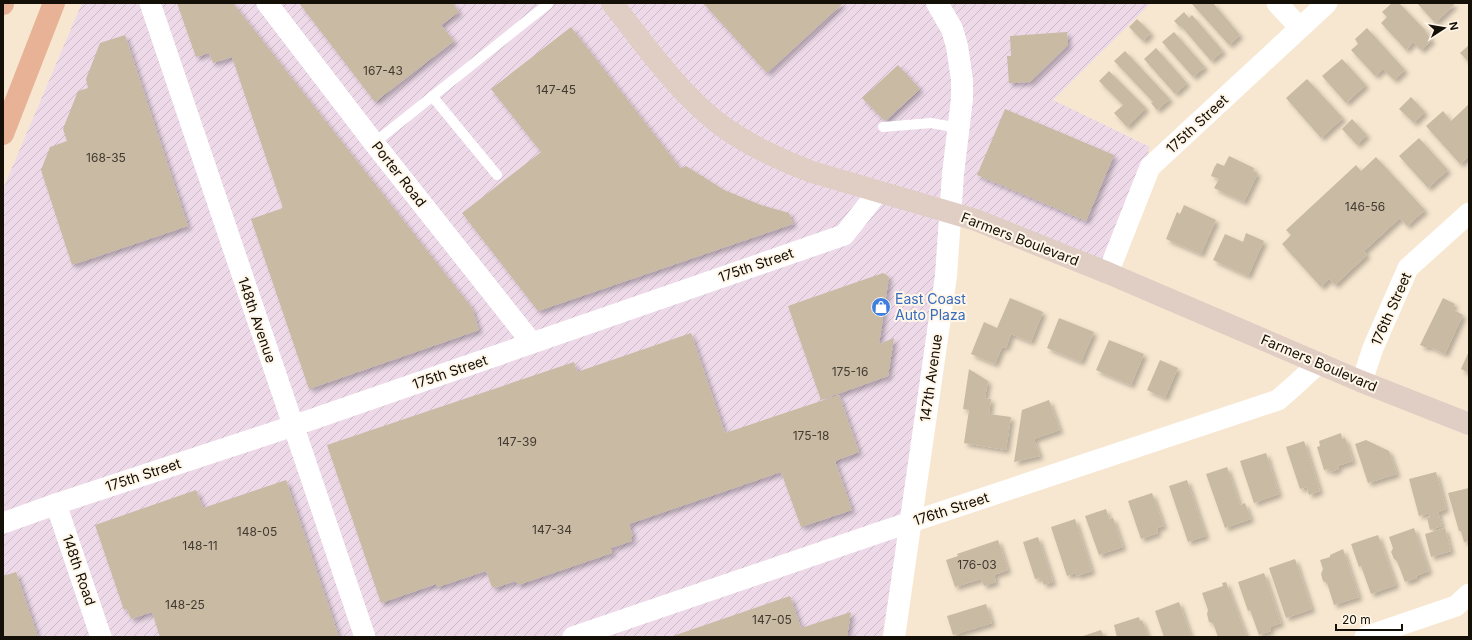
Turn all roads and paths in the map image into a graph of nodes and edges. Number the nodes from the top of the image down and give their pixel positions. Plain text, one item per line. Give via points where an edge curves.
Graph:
1 (54, 3) edge
2 (150, 3) edge
3 (267, 3) edge
4 (612, 3) edge
5 (937, 3) edge
6 (1277, 3) edge
7 (1327, 3) edge
8 (548, 4) dead end
9 (1300, 28) junction
10 (432, 96) junction
11 (882, 127) dead end
12 (959, 128) junction
13 (3, 134) edge
14 (374, 143) junction
15 (497, 175) dead end
16 (878, 192) junction
17 (951, 213) junction
18 (1469, 213) edge
19 (1108, 273) junction
20 (532, 343) junction
21 (1318, 363) junction
22 (1362, 381) junction
23 (1469, 424) edge
24 (293, 426) junction
25 (56, 504) junction
26 (3, 523) edge
27 (911, 523) junction
28 (1469, 594) edge
29 (101, 637) edge
30 (365, 637) edge
31 (573, 637) edge
32 (894, 637) edge
33 (1365, 637) edge

1 - 13 highway
2 - 24 street, 148th Avenue
3 - 14 street, Porter Road
4 - 16 main road, Farmers Boulevard via 672,79 720,124 794,166
5 - 12 street, 147th Avenue via 952,29 960,64 962,99
6 - 9 street
7 - 9 street, 175th Street
8 - 10 lane
9 - 19 street, 175th Street via 1150,167
10 - 14 lane
10 - 15 lane
11 - 12 lane via 931,123
12 - 17 street, 147th Avenue
14 - 20 street, Porter Road
16 - 17 main road, Farmers Boulevard
16 - 20 street, 175th Street via 844,235
17 - 19 main road, Farmers Boulevard via 976,220
17 - 27 street, 147th Avenue via 946,276
18 - 22 street, 176th Street via 1408,268 1373,348
19 - 21 main road, Farmers Boulevard
20 - 24 street, 175th Street
21 - 22 main road, Farmers Boulevard
21 - 27 street, 176th Street via 1278,400
22 - 23 main road, Farmers Boulevard
24 - 25 street, 175th Street
24 - 30 street, 148th Avenue
25 - 26 street, 175th Street
25 - 29 street, 148th Road
27 - 31 street, 176th Street
27 - 32 street, 147th Avenue
28 - 33 street via 1456,606

